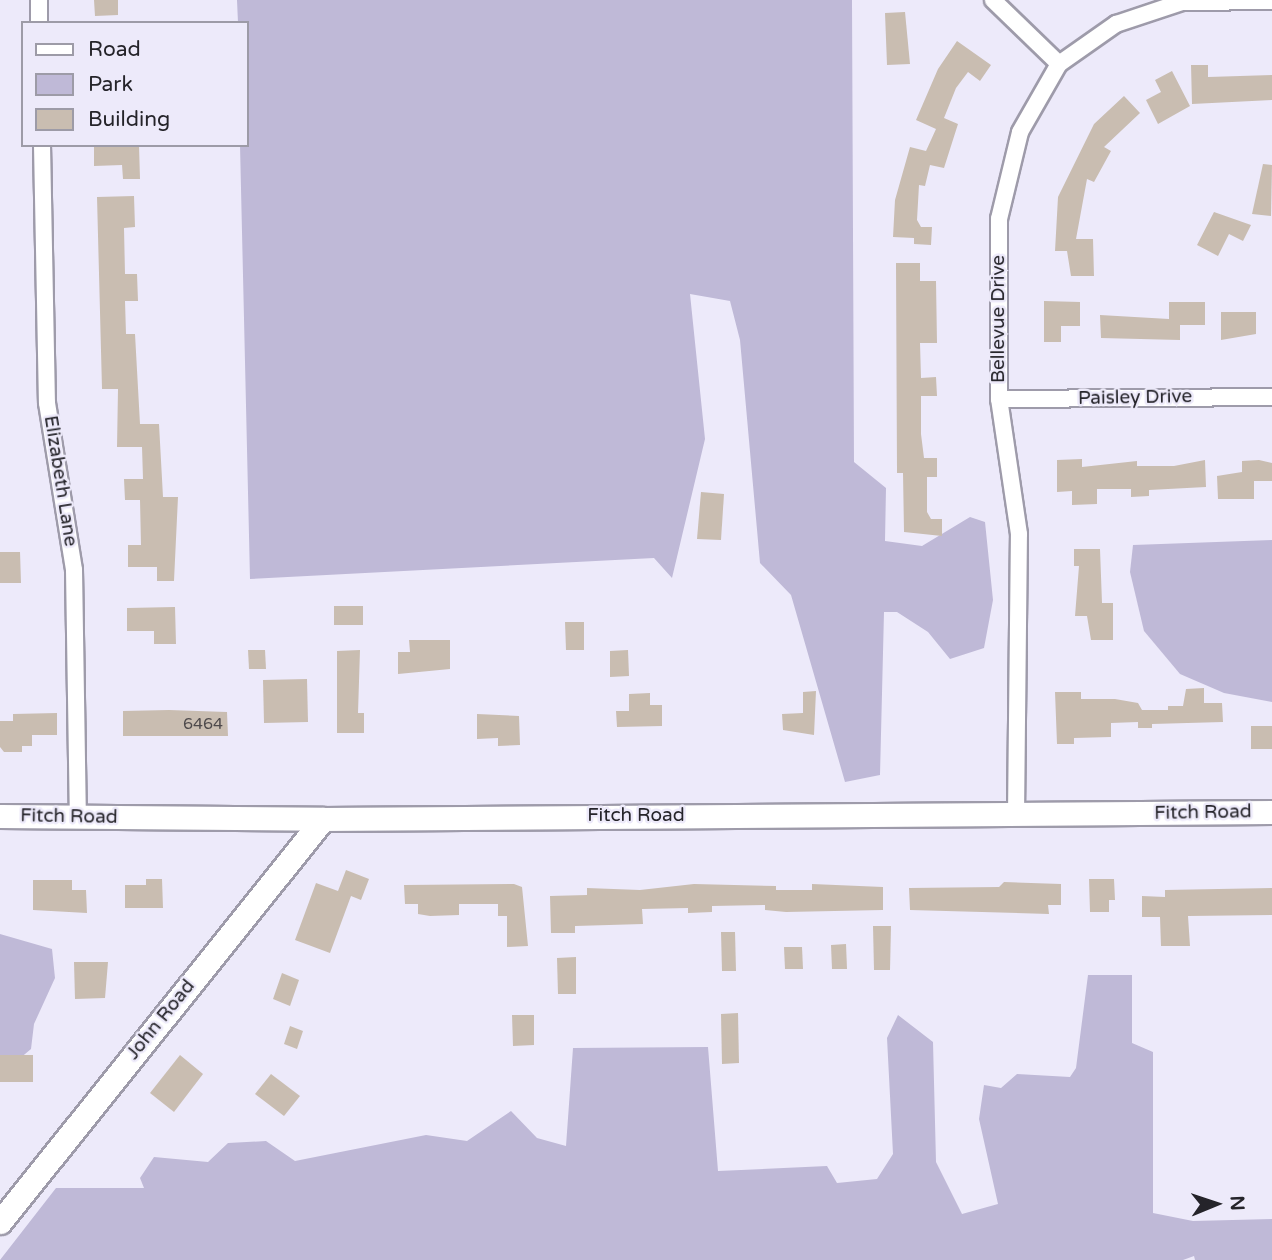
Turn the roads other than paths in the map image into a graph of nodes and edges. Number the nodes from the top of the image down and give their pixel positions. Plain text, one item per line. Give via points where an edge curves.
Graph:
1 (39, 0) edge
2 (993, 0) edge
3 (1272, 1) edge
4 (39, 21) edge
5 (1059, 64) junction
6 (42, 147) edge
7 (1272, 397) edge
8 (999, 399) junction
9 (1272, 812) edge
10 (0, 816) edge
11 (1017, 816) junction
12 (78, 817) junction
13 (323, 818) junction
14 (0, 1222) edge

1 - 4 street
2 - 5 street
3 - 5 street, Bellevue Drive via 1182,2 1116,24
5 - 8 street, Bellevue Drive via 1020,132 999,219
6 - 12 street, Elizabeth Lane via 47,403 74,570
7 - 8 street, Paisley Drive
8 - 11 street, Bellevue Drive via 1019,534
9 - 11 street, Fitch Road
10 - 12 street, Fitch Road
11 - 13 street, Fitch Road
12 - 13 street, Fitch Road
13 - 14 street, John Road

